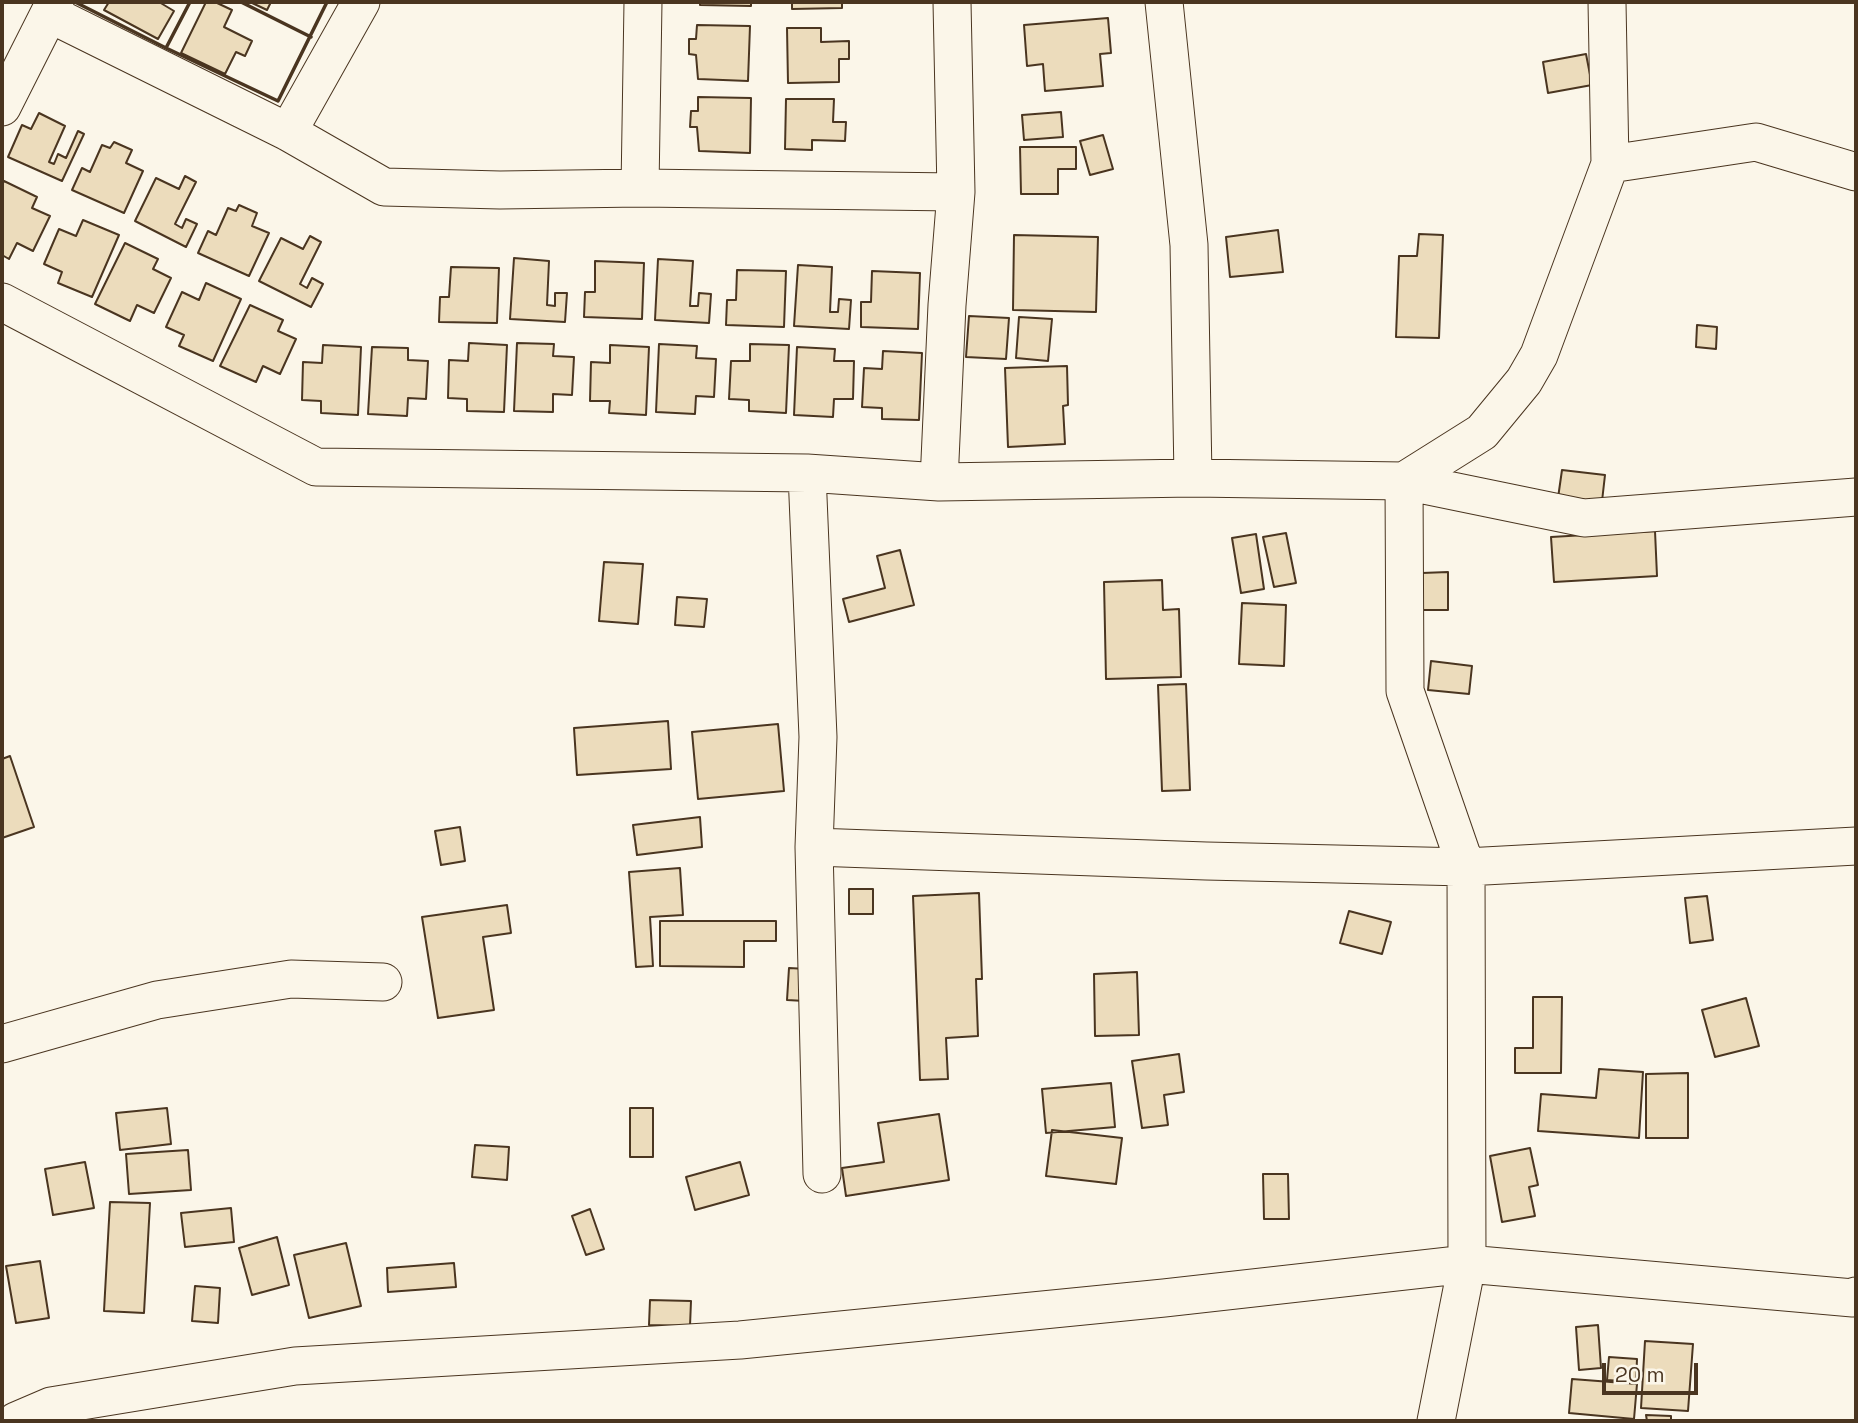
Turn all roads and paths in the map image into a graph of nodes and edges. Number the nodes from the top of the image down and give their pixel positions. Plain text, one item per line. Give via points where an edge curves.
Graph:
1 (361, 2) edge
2 (643, 2) edge
3 (952, 2) edge
4 (1164, 2) edge
5 (1607, 2) edge
6 (52, 8) edge
7 (2, 107) edge
8 (288, 132) junction
9 (1610, 164) junction
10 (1856, 172) edge
11 (640, 188) junction
12 (956, 192) junction
13 (2, 302) edge
14 (807, 472) junction
15 (1192, 478) junction
16 (1404, 481) junction
17 (939, 482) junction
18 (1856, 497) edge
19 (1856, 846) edge
20 (814, 847) junction
21 (1466, 867) junction
22 (383, 982) dead end
23 (2, 1044) edge
24 (822, 1174) dead end
25 (1468, 1264) junction
26 (1856, 1296) edge
27 (52, 1414) edge
28 (16, 1421) edge
29 (1436, 1421) edge

1 - 8 street
2 - 11 street
3 - 12 street
4 - 15 street via 1189,245
5 - 9 street
6 - 7 street
6 - 8 street
8 - 11 street via 384,187
9 - 10 street via 1756,142
9 - 16 street via 1539,355 1524,381 1482,432
11 - 12 street
12 - 17 street
13 - 14 street via 316,467
14 - 17 street
14 - 20 street via 818,737
15 - 16 street
15 - 17 street
16 - 18 street via 1584,519
16 - 21 street via 1405,691
19 - 21 street
20 - 21 street
20 - 24 street
21 - 25 street
22 - 23 street via 291,979 157,1000
25 - 26 street
25 - 27 street via 740,1340 295,1366
25 - 29 street
27 - 28 street

